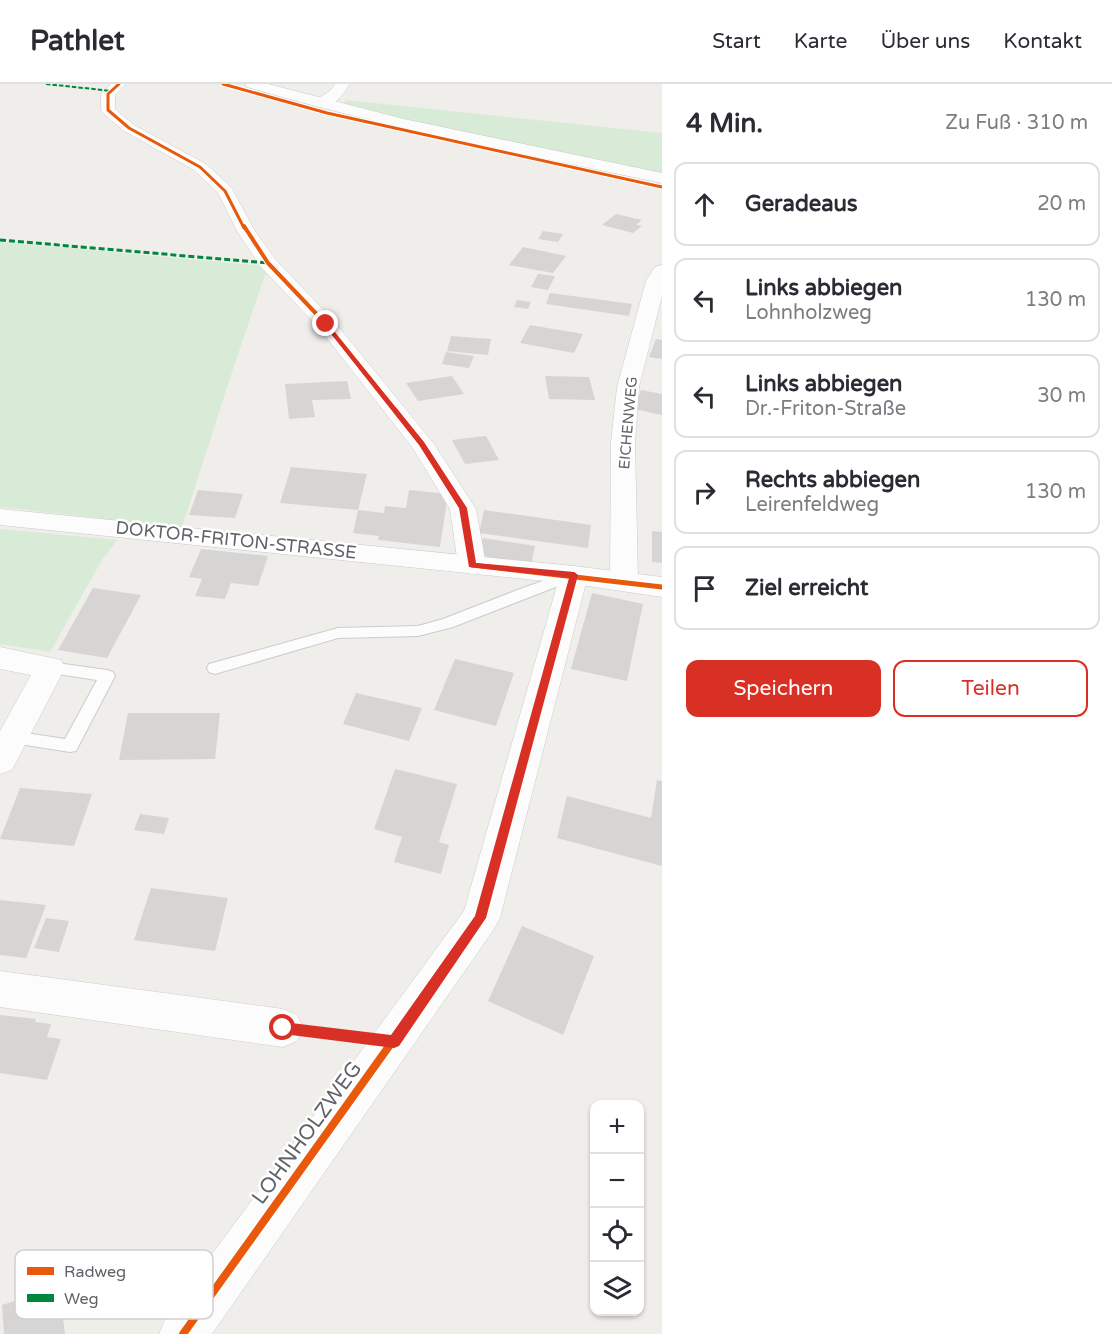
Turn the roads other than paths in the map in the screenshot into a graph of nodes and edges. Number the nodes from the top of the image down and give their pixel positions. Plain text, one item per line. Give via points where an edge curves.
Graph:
1 (119, 84) edge
2 (252, 84) edge
3 (342, 84) edge
4 (321, 103) junction
5 (662, 178) edge
6 (662, 271) edge
7 (0, 517) edge
8 (472, 566) junction
9 (574, 575) junction
10 (624, 581) junction
11 (662, 587) edge
12 (0, 658) edge
13 (50, 668) junction
14 (215, 668) dead end
15 (6, 749) edge
16 (0, 989) edge
17 (283, 1028) road end
18 (213, 1292) edge
19 (194, 1319) edge
20 (183, 1334) edge

1 - 8 street via 108,94 108,110 136,133 200,167 225,191 268,263 326,324 422,444 463,508
2 - 4 main road
3 - 4 street via 338,93
4 - 5 main road
6 - 10 street, EICHENWEG via 628,387 623,443
7 - 8 main road, DOKTOR-FRITON-STRASSE
8 - 9 main road, DOKTOR-FRITON-STRASSE
9 - 10 main road, DOKTOR-FRITON-STRASSE
9 - 14 lane via 418,631 339,633
9 - 18 street, LOHNHOLZWEG via 480,918
10 - 11 main road, DOKTOR-FRITON-STRASSE
12 - 13 street
13 - 15 street
13 - 15 lane via 107,676 70,746
16 - 17 street
19 - 20 street, LOHNHOLZWEG

